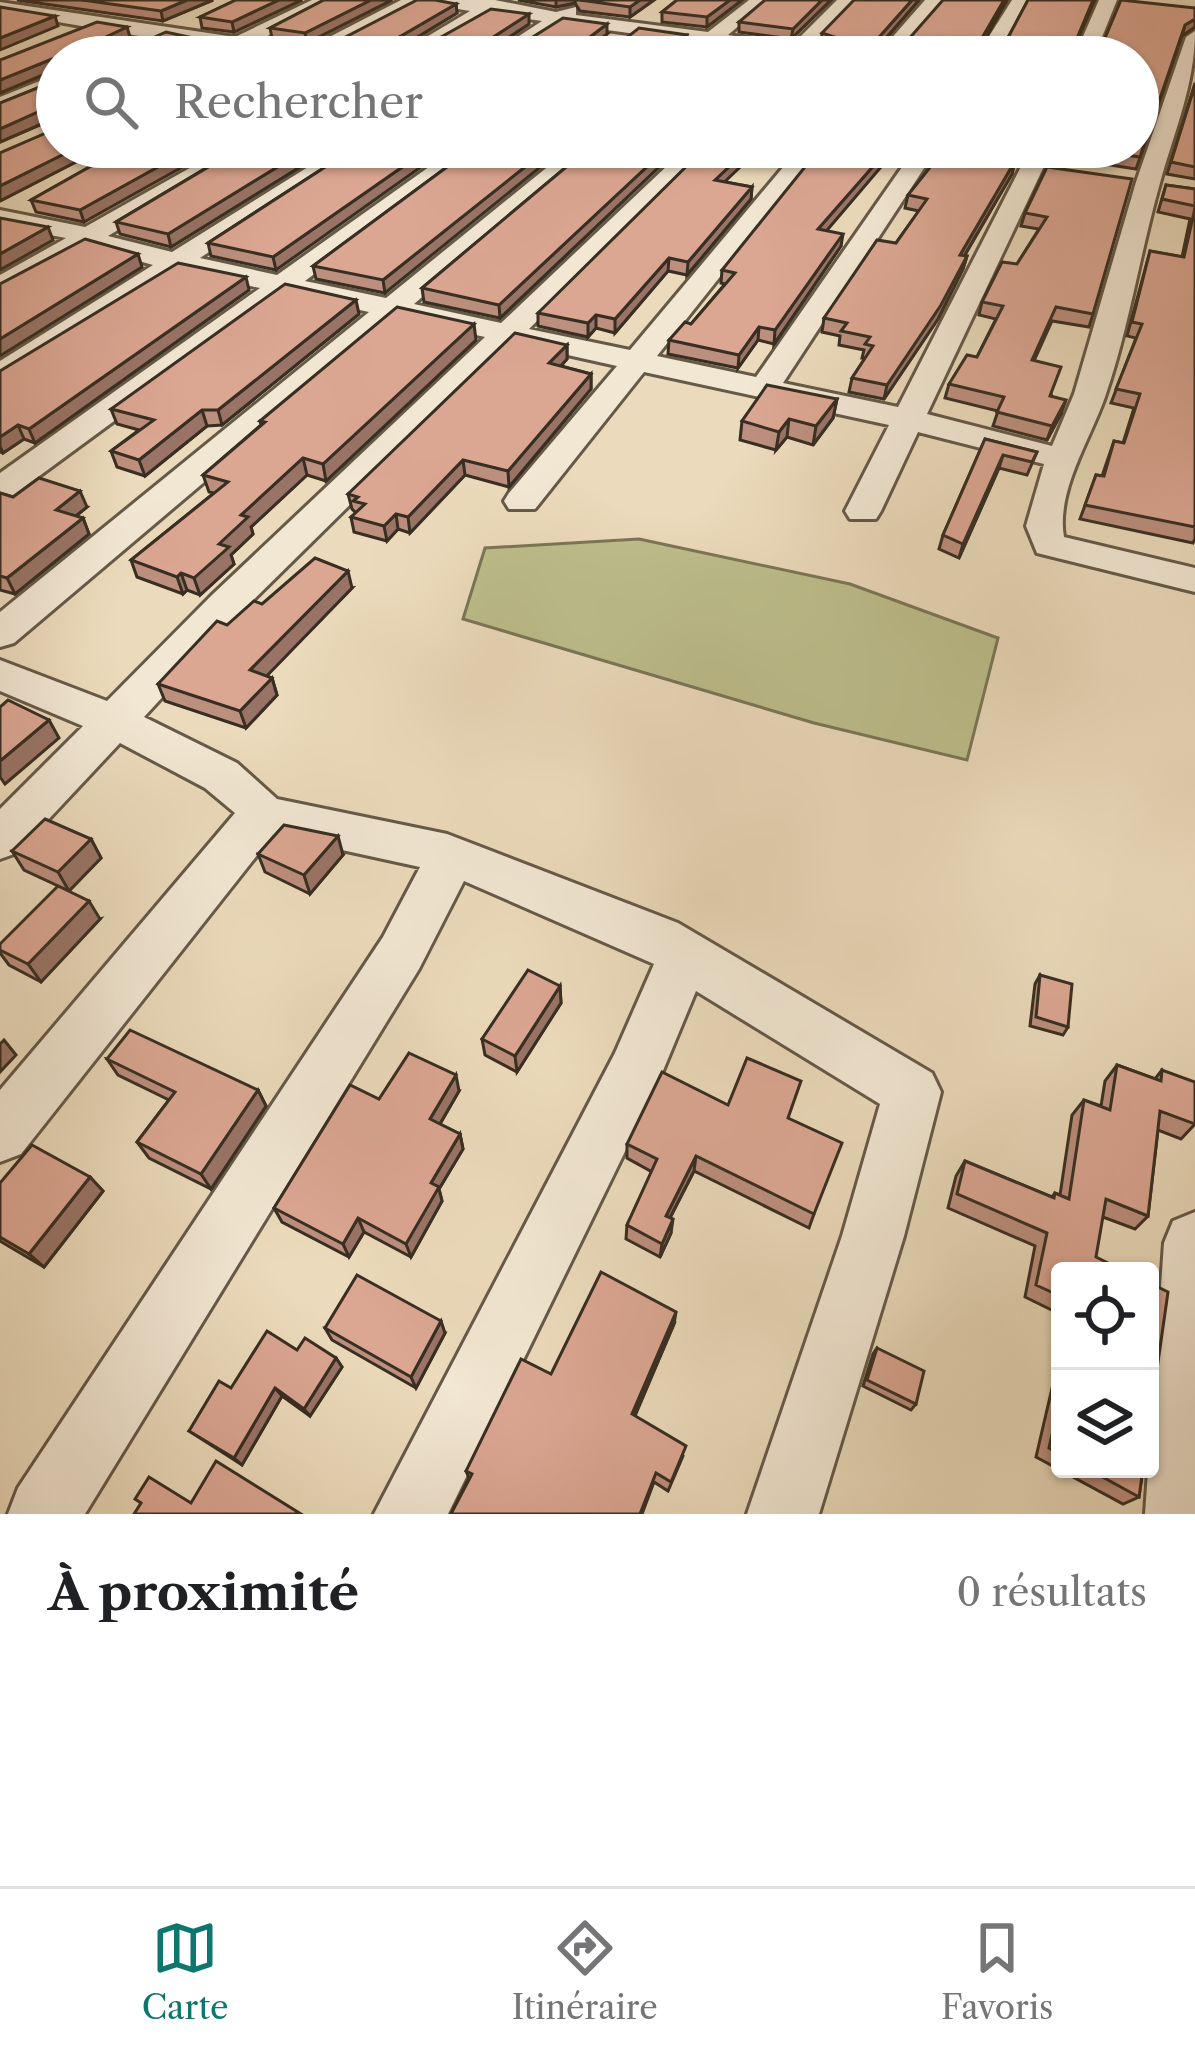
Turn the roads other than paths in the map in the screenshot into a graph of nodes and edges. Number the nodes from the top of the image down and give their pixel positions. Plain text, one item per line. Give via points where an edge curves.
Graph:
1 (60, 0) edge
2 (326, 0) edge
3 (414, 0) edge
4 (427, 0) edge
5 (587, 0) edge
6 (760, 0) edge
7 (847, 0) edge
8 (935, 0) edge
9 (1021, 0) edge
10 (1111, 0) edge
11 (1134, 2) edge
12 (495, 4) edge
13 (0, 7) edge
14 (134, 7) edge
15 (660, 10) edge
16 (31, 11) junction
17 (200, 17) edge
18 (558, 18) junction
19 (98, 22) junction
20 (0, 23) edge
21 (633, 29) junction
22 (167, 32) junction
23 (63, 36) edge
24 (158, 36) edge
25 (193, 36) edge
26 (253, 36) edge
27 (350, 36) edge
28 (439, 36) edge
29 (529, 36) edge
30 (624, 36) edge
31 (683, 36) edge
32 (716, 36) edge
33 (812, 36) edge
34 (903, 36) edge
35 (999, 36) edge
36 (1094, 36) edge
37 (1195, 37) edge
38 (36, 89) edge
39 (1176, 102) edge
40 (0, 105) edge
41 (1159, 151) edge
42 (207, 168) edge
43 (323, 168) edge
44 (443, 168) edge
45 (561, 168) edge
46 (679, 168) edge
47 (795, 168) edge
48 (915, 168) edge
49 (1032, 168) edge
50 (1153, 168) edge
51 (38, 196) edge
52 (0, 216) edge
53 (87, 237) junction
54 (180, 260) junction
55 (284, 285) junction
56 (0, 287) edge
57 (392, 307) junction
58 (510, 333) junction
59 (639, 362) junction
60 (0, 374) edge
61 (764, 388) junction
62 (907, 419) junction
63 (1063, 458) junction
64 (0, 488) edge
65 (522, 501) dead end
66 (863, 511) dead end
67 (1195, 580) edge
68 (0, 634) edge
69 (0, 676) edge
70 (115, 722) junction
71 (262, 814) junction
72 (0, 840) edge
73 (447, 853) junction
74 (684, 956) junction
75 (0, 1134) edge
76 (1195, 1243) edge
77 (44, 1514) edge
78 (410, 1514) edge
79 (784, 1514) edge
80 (1181, 1514) edge

1 - 16 street
2 - 26 street
3 - 27 street
4 - 12 street
5 - 18 street
6 - 32 street
7 - 33 street
8 - 34 street
9 - 35 street
10 - 11 street
10 - 36 street
12 - 18 street
12 - 28 street
13 - 16 street
14 - 19 street
15 - 21 street
16 - 19 street
16 - 20 street
17 - 22 street
18 - 21 street
18 - 29 street
19 - 22 street
19 - 23 street
21 - 30 street
21 - 31 street
22 - 24 street
22 - 25 street
37 - 39 street
38 - 40 street
39 - 41 street
42 - 53 street
43 - 54 street
44 - 55 street
45 - 57 street
46 - 58 street
47 - 59 street
48 - 61 street
49 - 62 street
50 - 63 street via 1090,394
51 - 52 street
52 - 53 street
53 - 54 street
53 - 56 street
54 - 55 street
54 - 60 street
55 - 57 street
55 - 64 street
57 - 58 street
57 - 68 street
58 - 59 street
58 - 70 street via 225,605
59 - 61 street
59 - 65 street
61 - 62 street
62 - 63 street
62 - 66 street
63 - 67 street via 1044,524 1051,545
69 - 70 street
70 - 71 street via 202,765
70 - 72 street
71 - 73 street
71 - 75 street
73 - 74 street via 661,939
73 - 77 street via 401,953
74 - 78 street via 635,1070
74 - 79 street via 912,1092
76 - 80 street

